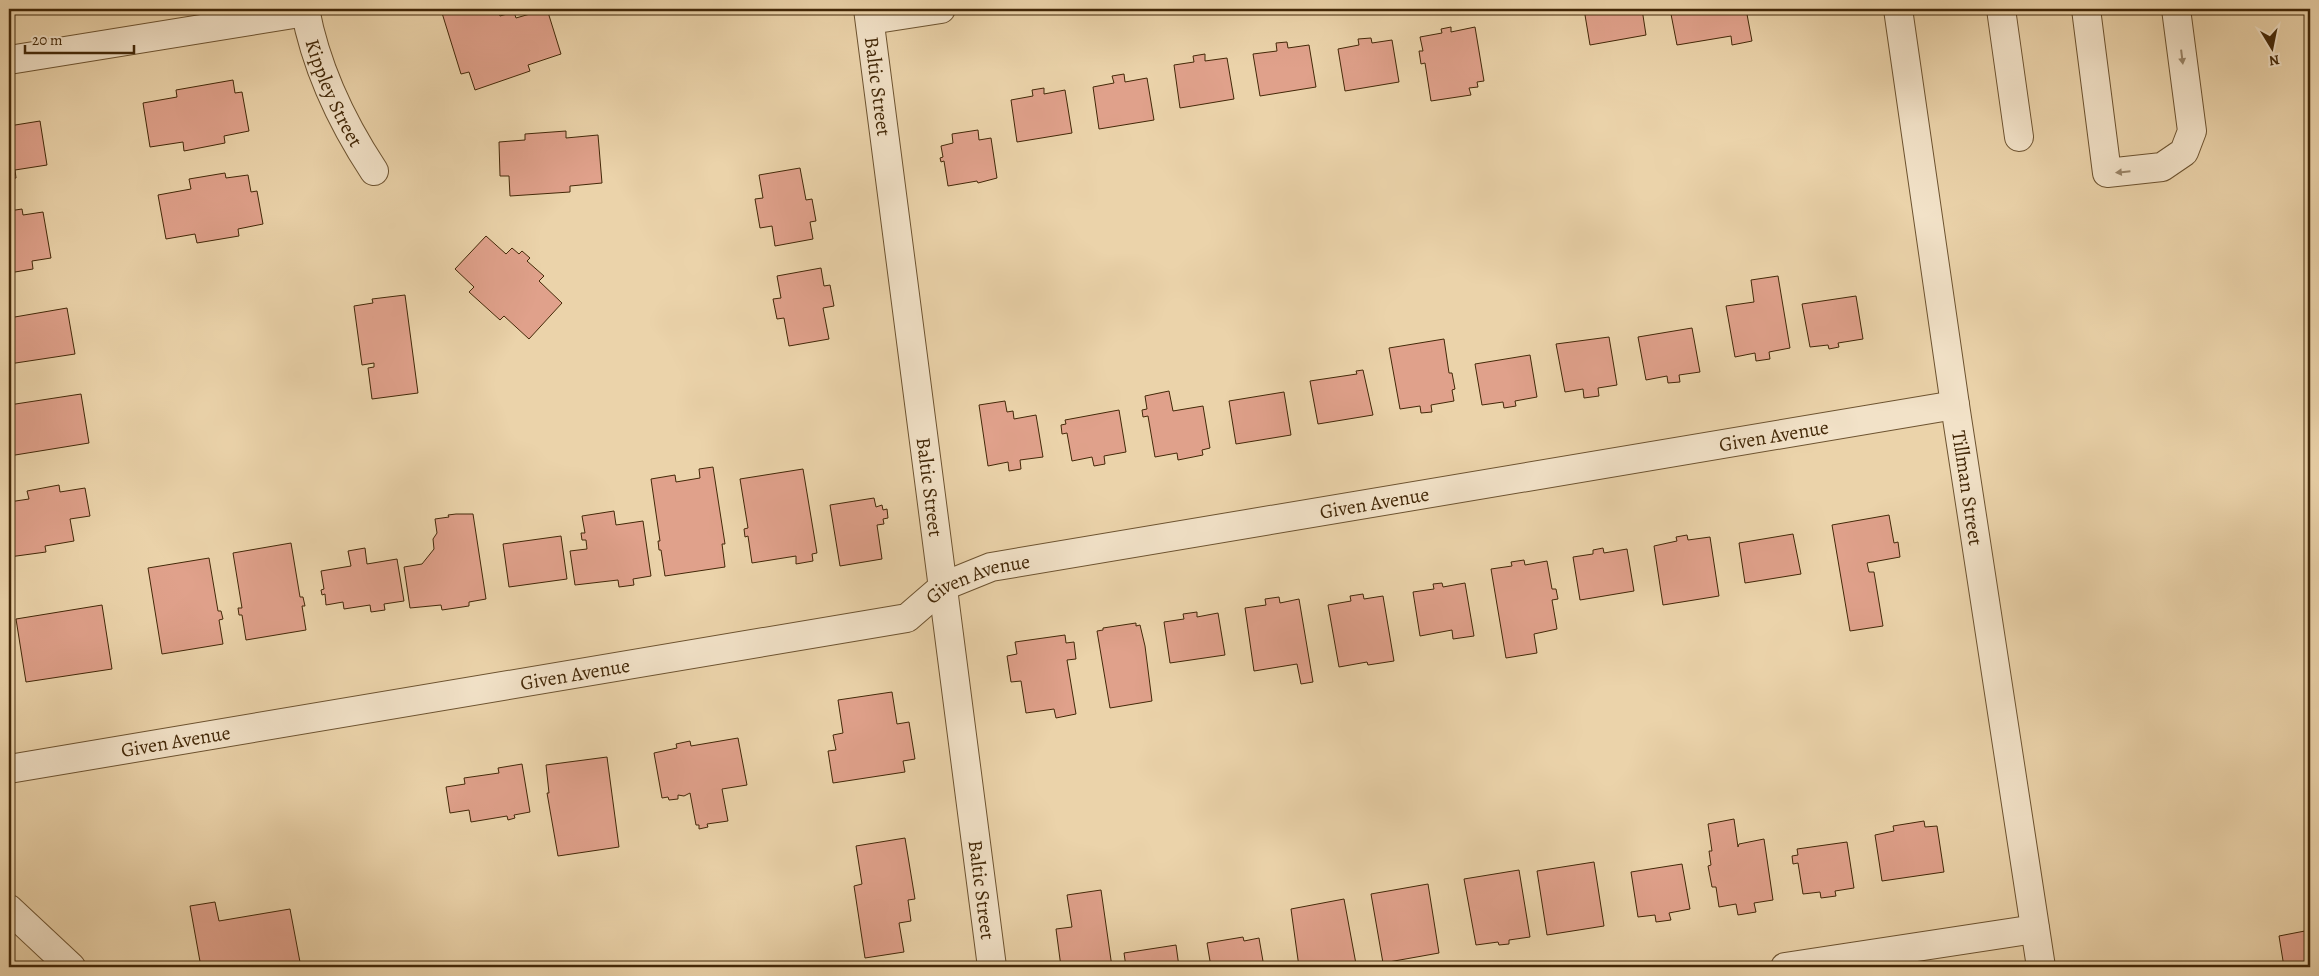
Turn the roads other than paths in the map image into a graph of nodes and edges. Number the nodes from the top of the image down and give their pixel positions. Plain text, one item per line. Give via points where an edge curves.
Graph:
1 (941, 9) edge
2 (1898, 9) edge
3 (2001, 9) edge
4 (2086, 9) edge
5 (2176, 9) edge
6 (305, 10) edge
7 (869, 14) edge
8 (9, 60) edge
9 (2019, 137) dead end
10 (374, 171) dead end
11 (1955, 405) junction
12 (944, 586) junction
13 (9, 769) edge
14 (9, 909) edge
15 (2035, 928) junction
16 (71, 967) edge
17 (992, 967) edge
18 (1785, 967) edge
19 (2041, 967) edge

1 - 7 street
2 - 11 street, Tillman Street
3 - 9 street
5 -> 4 street via 2192,131 2184,152 2162,167 2107,173
6 - 8 street
6 - 10 street, Kippley Street via 316,55 332,98 350,136
7 - 12 street, Baltic Street
11 - 12 street, Given Avenue via 991,567
11 - 15 street, Tillman Street
12 - 13 street, Given Avenue via 907,618
12 - 17 street, Baltic Street
14 - 16 street
15 - 18 street
15 - 19 street, Tillman Street

